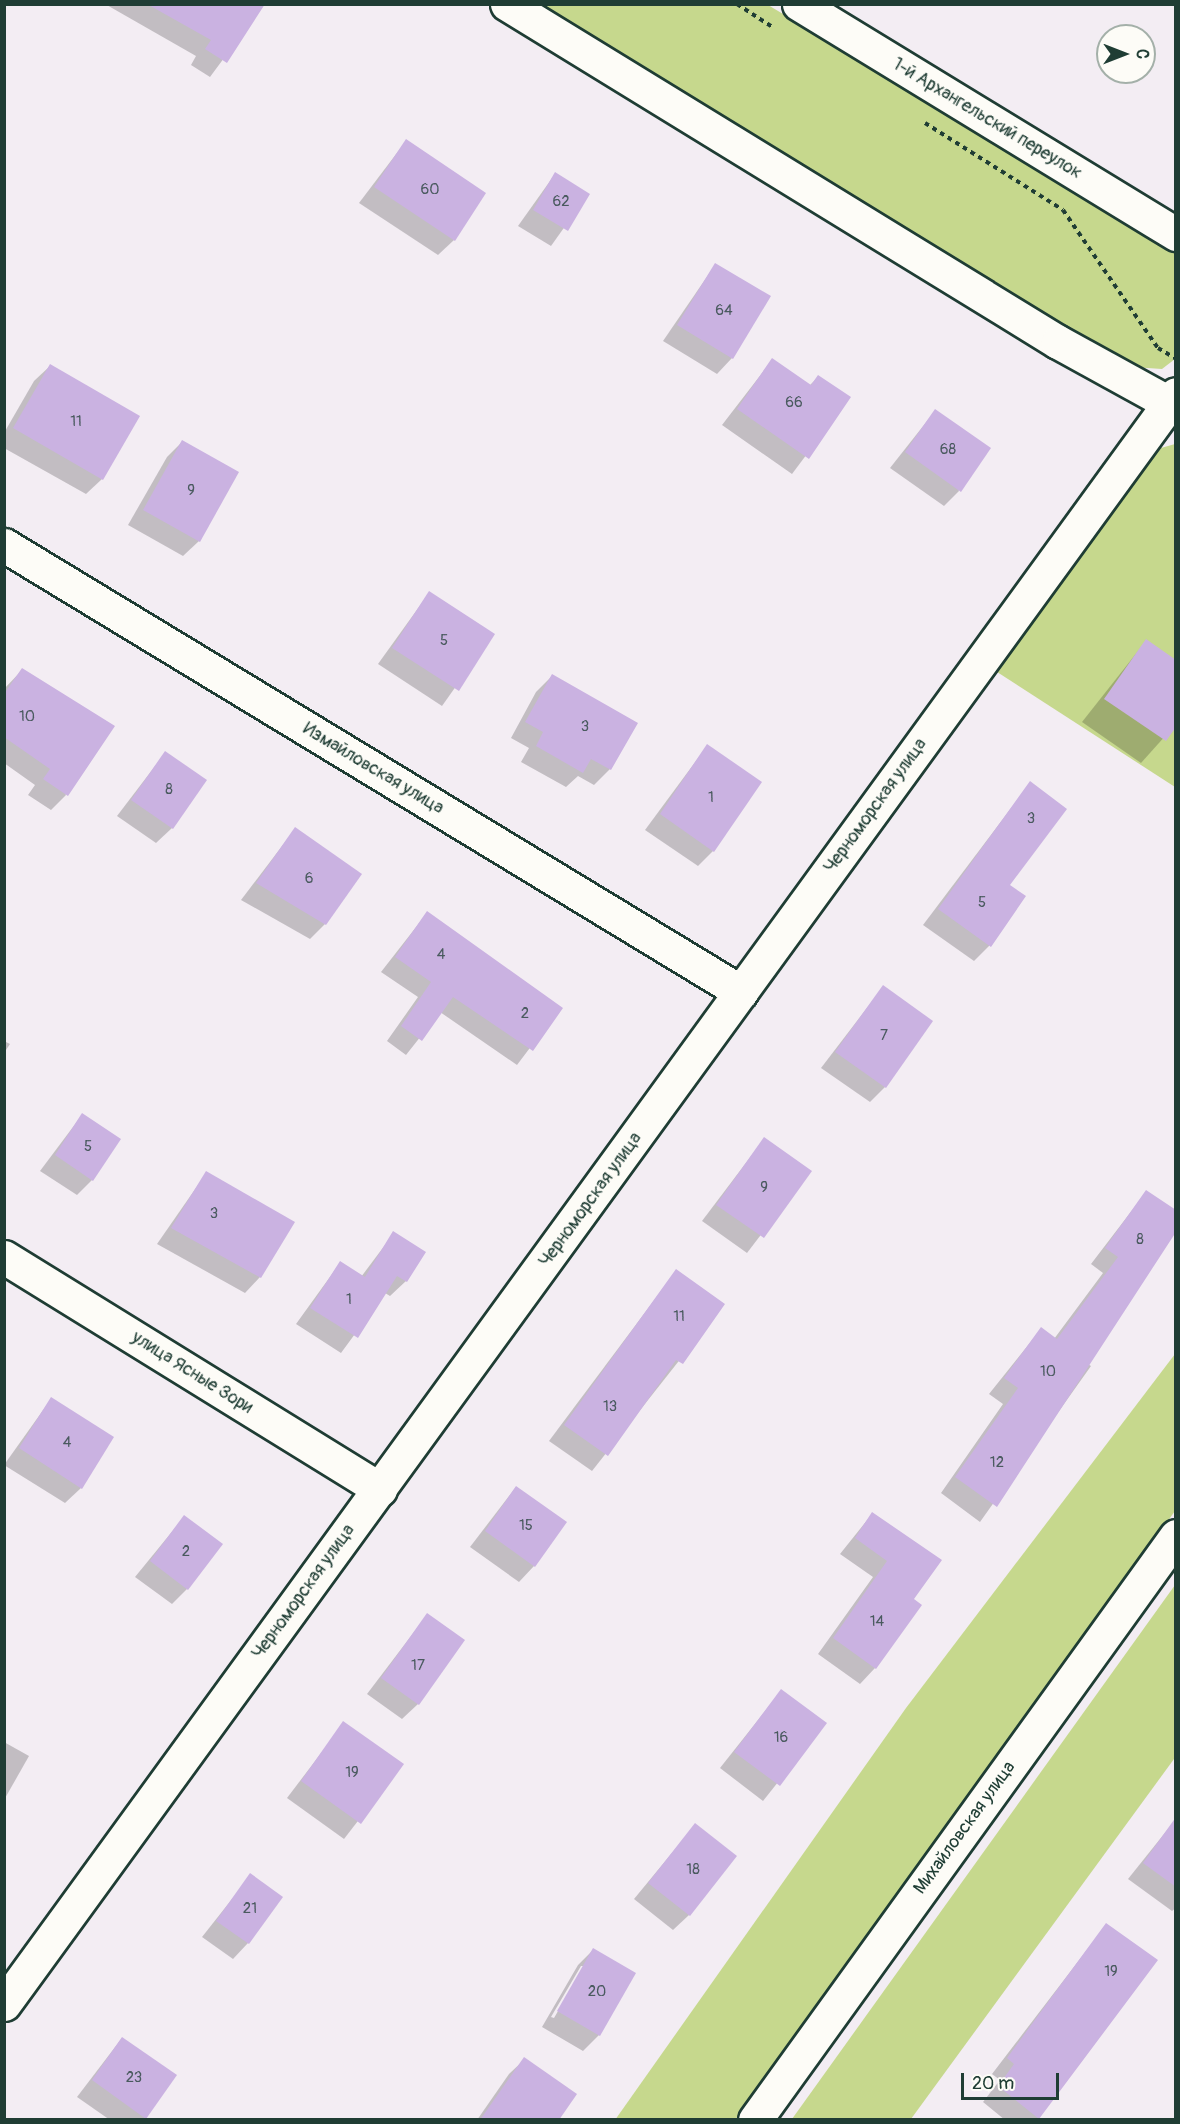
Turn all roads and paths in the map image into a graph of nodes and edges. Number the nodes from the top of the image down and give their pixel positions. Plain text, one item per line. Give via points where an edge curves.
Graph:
1 (507, 4) edge
2 (737, 4) edge
3 (799, 4) edge
4 (786, 36) dead end
5 (915, 117) dead end
6 (1176, 234) edge
7 (1176, 358) edge
8 (1173, 402) edge
9 (4, 545) edge
10 (741, 992) junction
11 (4, 1257) edge
12 (380, 1489) junction
13 (1176, 1536) edge
14 (16, 1966) edge
15 (4, 2004) edge
16 (755, 2120) edge

1 - 8 street via 1058,342
2 - 4 path
3 - 6 street, 1-й Архангельский переулок
5 - 7 path via 1064,210 1158,348
8 - 10 street, Черноморская улица
9 - 10 street, Измайловская улица
10 - 12 street, Черноморская улица
11 - 12 street, улица Ясные Зори
12 - 14 street, Черноморская улица
13 - 16 street, Михайловская улица
14 - 15 street, Черноморская улица

